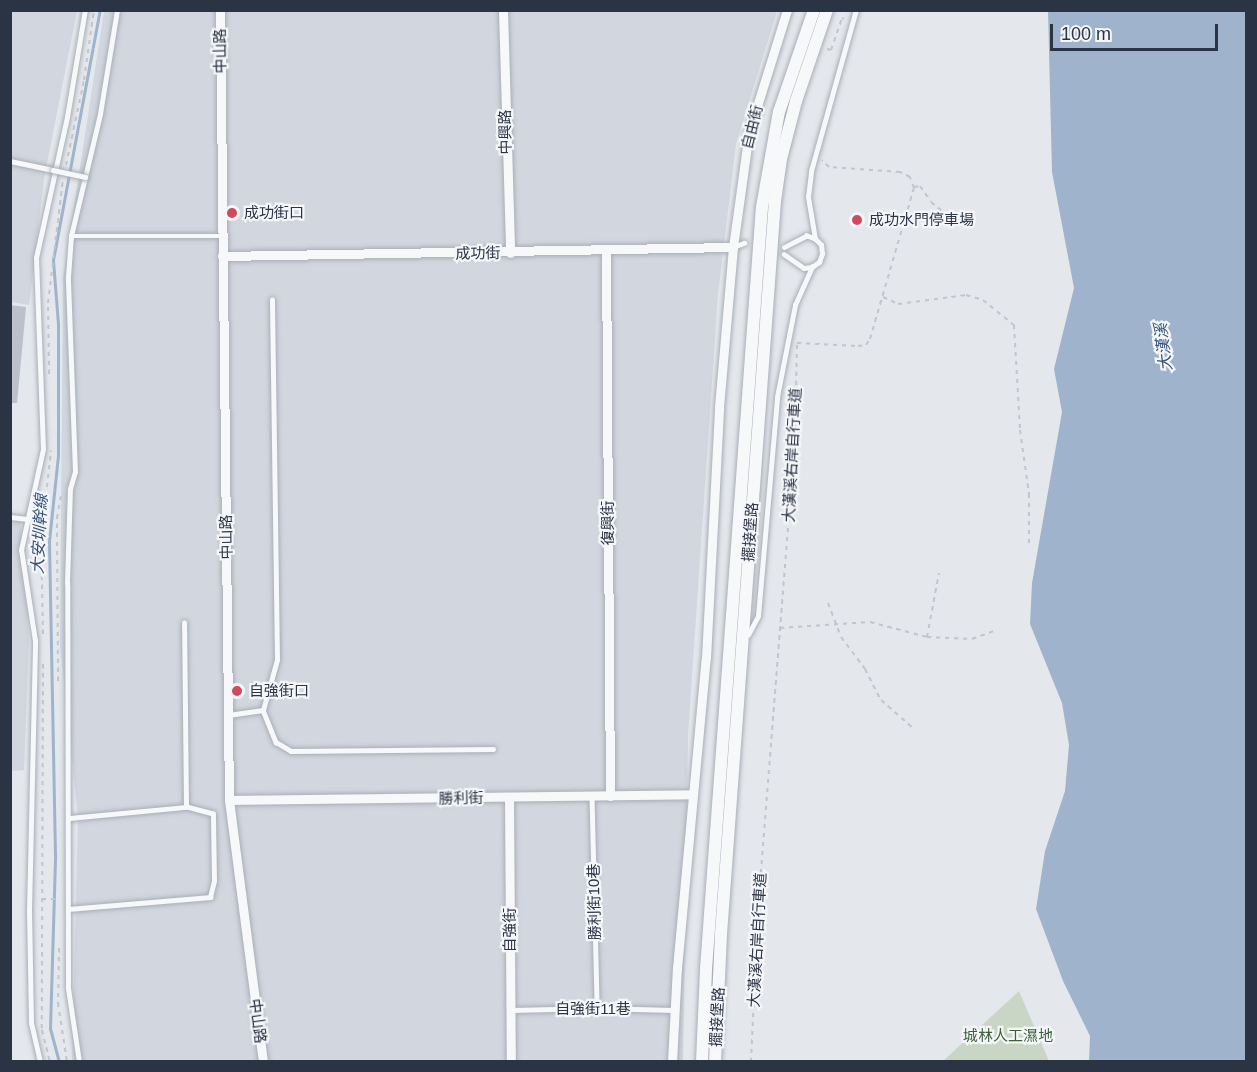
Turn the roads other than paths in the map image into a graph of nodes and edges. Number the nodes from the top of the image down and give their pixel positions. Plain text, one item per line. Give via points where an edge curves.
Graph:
1 (85, 10) edge
2 (117, 10) edge
3 (220, 10) edge
4 (503, 10) edge
5 (787, 10) edge
6 (814, 10) edge
7 (827, 10) edge
8 (856, 10) edge
9 (10, 162) edge
10 (53, 170) junction
11 (85, 177) junction
12 (72, 236) junction
13 (222, 236) junction
14 (815, 238) junction
15 (744, 243) dead end
16 (733, 247) junction
17 (785, 247) dead end
18 (744, 249) dead end
19 (606, 250) junction
20 (510, 253) junction
21 (784, 254) dead end
22 (222, 256) junction
23 (812, 267) junction
24 (272, 300) dead end
25 (10, 517) edge
26 (28, 519) junction
27 (184, 623) dead end
28 (742, 645) junction
29 (263, 710) junction
30 (228, 715) junction
31 (493, 749) dead end
32 (693, 794) junction
33 (592, 796) junction
34 (610, 796) junction
35 (510, 798) junction
36 (229, 800) junction
37 (186, 807) junction
38 (69, 818) junction
39 (68, 909) junction
40 (597, 1008) junction
41 (510, 1010) junction
42 (676, 1010) junction
43 (40, 1062) edge
44 (79, 1062) edge
45 (263, 1062) edge
46 (511, 1062) edge
47 (672, 1062) edge
48 (702, 1062) edge
49 (715, 1062) edge

1 - 10 lane via 67,117
2 - 11 lane
3 - 13 street, 中山路
4 - 20 street, 中興路
5 - 16 street, 自由街 via 748,132
6 - 48 street, 擺接堡路 via 779,112 762,207
7 - 28 street, 擺接堡路 via 796,101 775,201
8 - 14 lane via 811,171 808,197
9 - 10 lane
10 - 11 lane, bridge
10 - 26 lane via 36,258 43,449
11 - 12 lane
12 - 13 lane
12 - 38 lane via 68,277 75,472 70,489 67,583
13 - 22 street, 中山路
14 - 17 lane via 800,238
14 - 23 lane via 822,254
15 - 16 lane, 成功街
16 - 18 lane, 成功街
16 - 19 street, 成功街
16 - 32 street, 自由街 via 719,406 706,658
19 - 20 street, 成功街
19 - 34 street, 復興街
20 - 22 street, 成功街
21 - 23 lane via 796,265
22 - 30 street, 中山路
23 - 28 lane via 795,305 777,397 758,616
24 - 29 lane via 277,660
25 - 26 lane
26 - 43 lane via 21,549 35,641 31,1023
27 - 37 lane
28 - 49 street, 擺接堡路
29 - 30 lane
29 - 31 lane via 276,742 291,751
30 - 36 street, 中山路
32 - 34 street, 勝利街
32 - 42 street, 自由街
33 - 34 street, 勝利街
33 - 35 street, 勝利街
33 - 40 lane, 勝利街10巷
35 - 36 street, 勝利街
35 - 41 street, 自強街
36 - 45 street, 中山路
37 - 38 lane
37 - 39 lane via 213,814 214,881 210,897
38 - 39 lane
39 - 44 lane via 68,988
40 - 41 lane, 自強街11巷
40 - 42 lane, 自強街11巷
41 - 46 street, 自強街
42 - 47 street, 自由街

